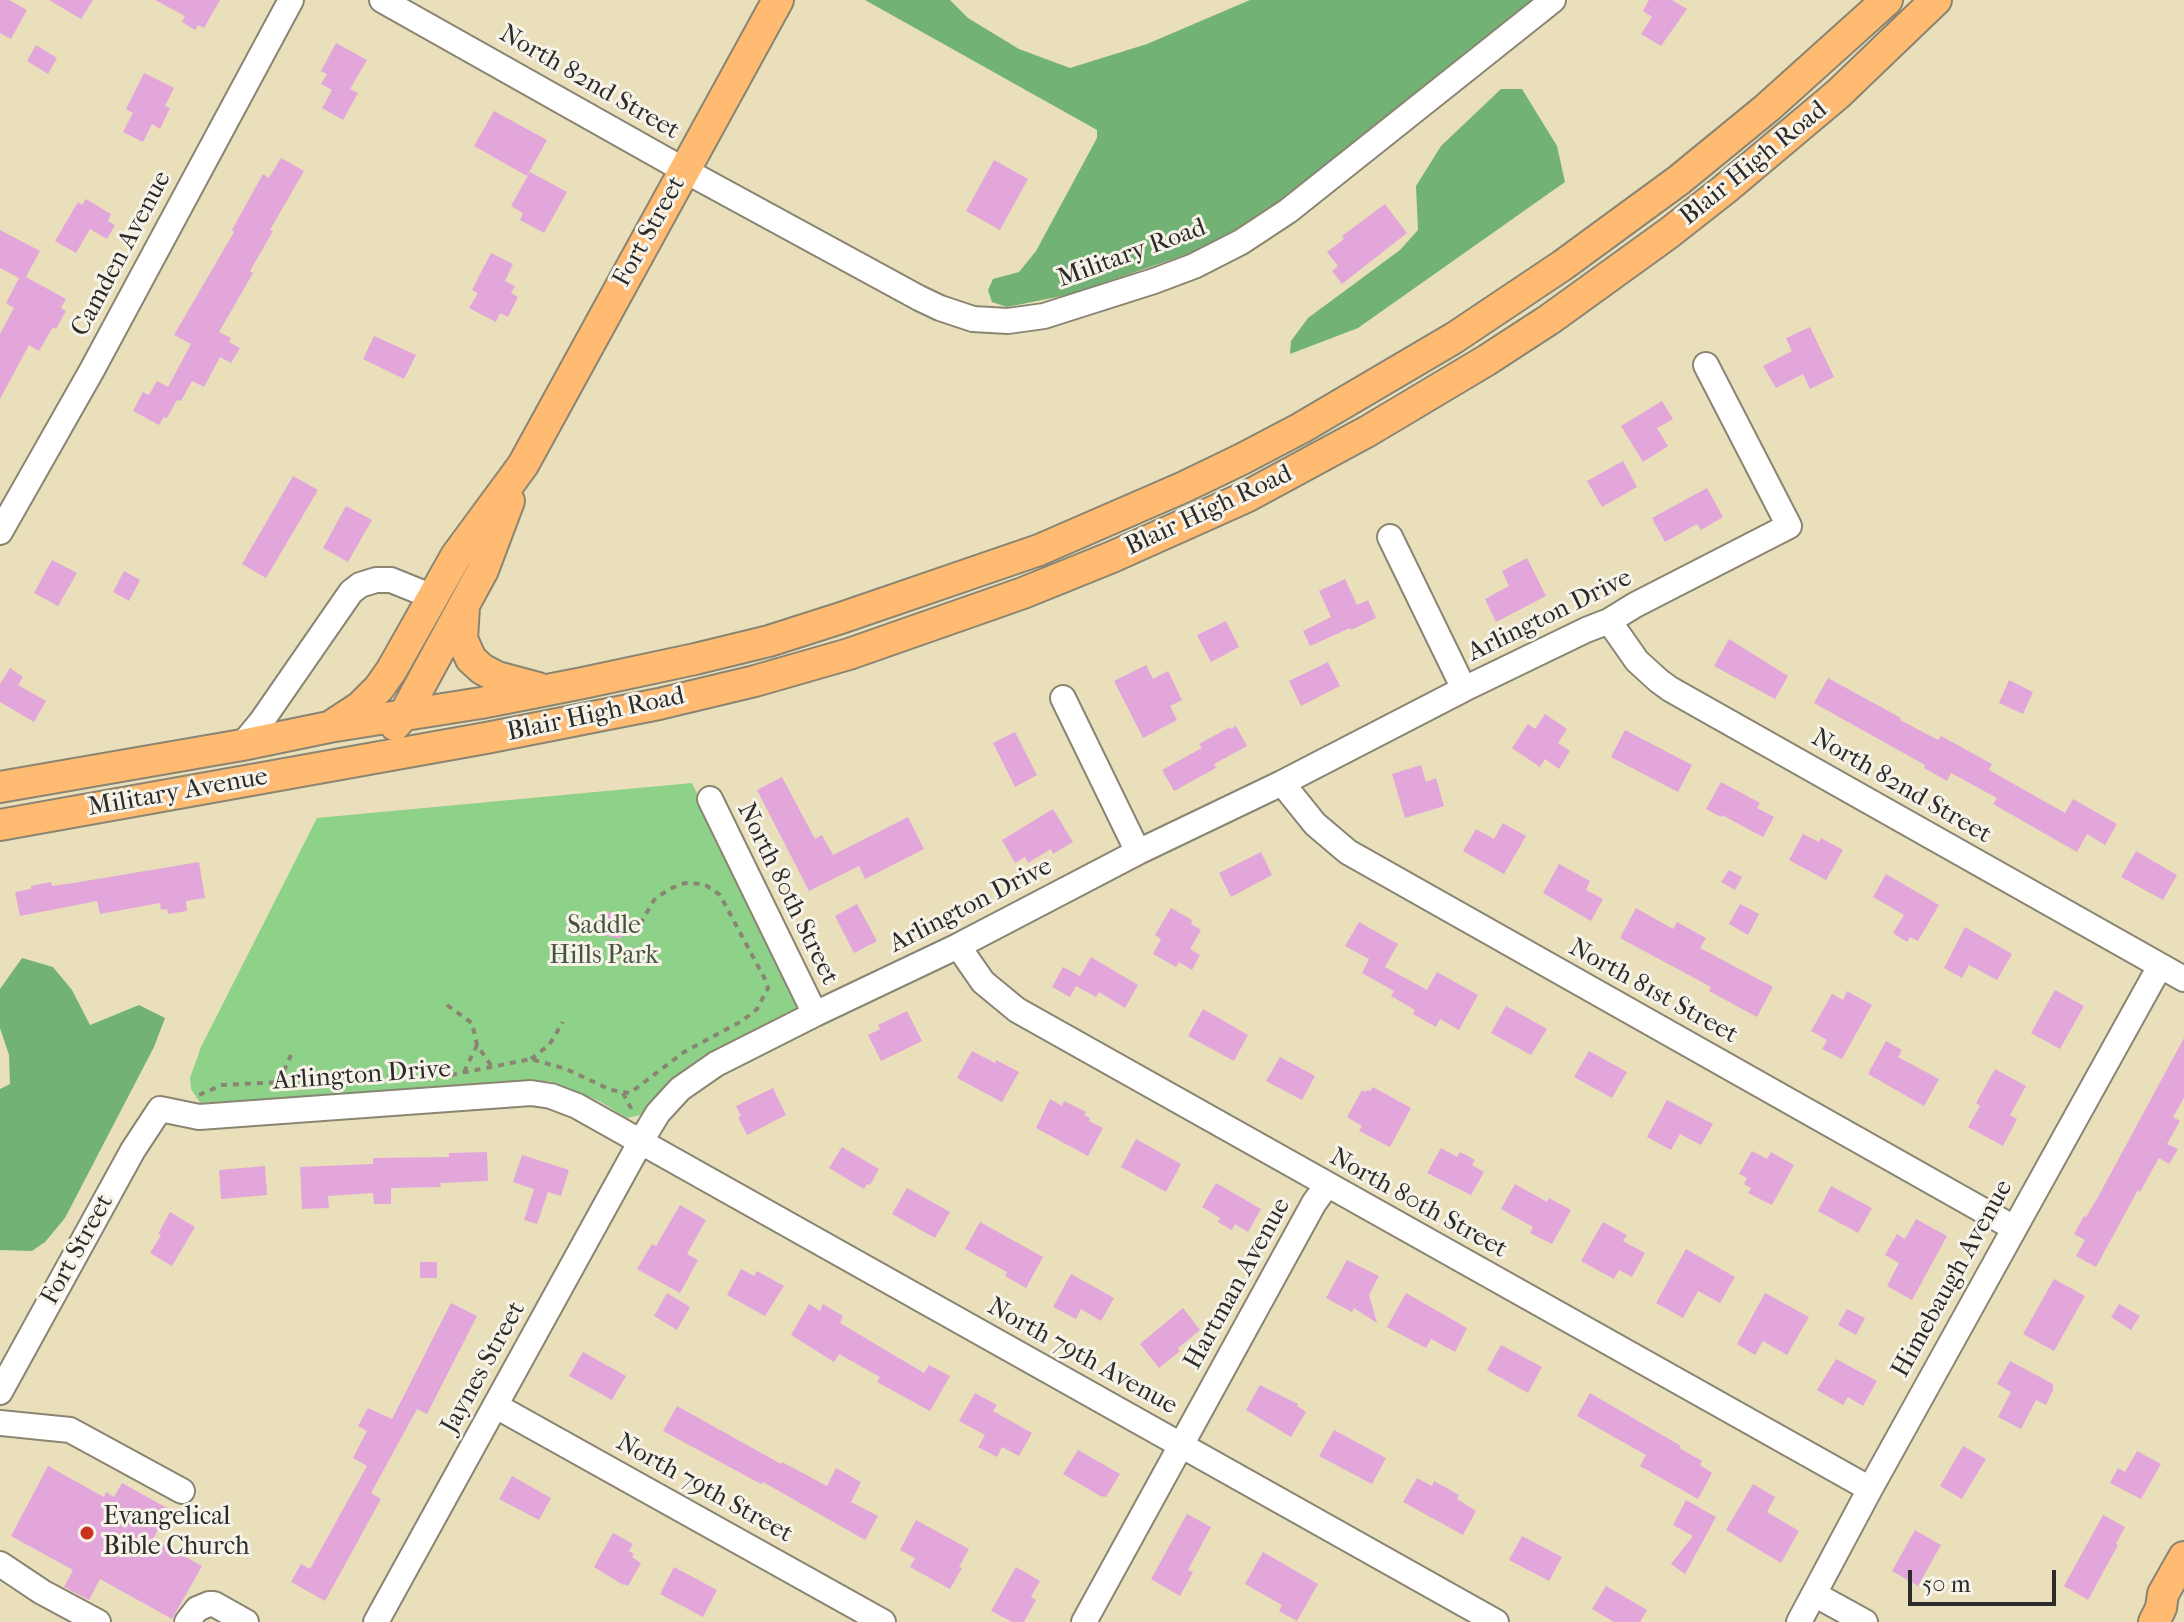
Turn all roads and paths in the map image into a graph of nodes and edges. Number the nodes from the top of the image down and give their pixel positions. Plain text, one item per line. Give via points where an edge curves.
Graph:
1 (291, 0) edge
2 (382, 0) edge
3 (778, 0) edge
4 (1553, 0) edge
5 (1887, 0) edge
6 (1936, 0) edge
7 (684, 170) junction
8 (1706, 365) dead end
9 (523, 465) junction
10 (0, 532) edge
11 (1390, 537) dead end
12 (433, 597) junction
13 (464, 604) junction
14 (1609, 621) junction
15 (1464, 689) junction
16 (547, 690) junction
17 (1063, 698) dead end
18 (404, 715) junction
19 (329, 727) junction
20 (242, 745) junction
21 (355, 762) junction
22 (1282, 783) junction
23 (0, 787) edge
24 (710, 799) dead end
25 (0, 825) edge
26 (1138, 852) junction
27 (625, 925) dead end
28 (958, 946) junction
29 (2160, 966) junction
30 (2184, 979) edge
31 (447, 1005) dead end
32 (815, 1014) junction
33 (563, 1022) dead end
34 (477, 1045) junction
35 (291, 1055) dead end
36 (531, 1059) junction
37 (492, 1067) junction
38 (463, 1073) junction
39 (447, 1076) dead end
40 (423, 1078) dead end
41 (279, 1082) junction
42 (338, 1083) dead end
43 (314, 1086) dead end
44 (164, 1110) junction
45 (641, 1141) junction
46 (1327, 1185) junction
47 (2014, 1228) junction
48 (0, 1392) edge
49 (496, 1406) junction
50 (0, 1423) edge
51 (1181, 1445) junction
52 (1870, 1489) junction
53 (182, 1491) dead end
54 (2184, 1557) edge
55 (0, 1564) edge
56 (1814, 1594) junction
57 (2166, 1607) edge
58 (98, 1622) edge
59 (187, 1622) edge
60 (246, 1622) edge
61 (376, 1622) edge
62 (883, 1622) edge
63 (1084, 1622) edge
64 (1496, 1622) edge
65 (1799, 1622) edge
66 (1865, 1622) edge

1 - 10 street, Camden Avenue
2 - 7 street, North 82nd Street
3 - 7 main road, Fort Street
4 - 7 street, Military Road via 1288,211 1241,242 1154,281 1028,320 973,319 940,308
5 - 16 main road, Blair High Road via 1724,144 1563,265 1454,338 1242,459 1039,550 927,590 769,641
6 - 21 main road, Blair High Road via 1783,141 1610,276 1431,394 1246,497 1023,593 849,654 646,707
7 - 9 main road, Fort Street
8 - 14 street, Arlington Drive via 1789,526
9 - 12 main road, Fort Street via 456,556
9 - 13 main road, Fort Street via 483,570
11 - 15 street
12 - 19 main road, Fort Street via 376,692
12 - 20 street via 391,580 360,585
13 - 16 main road via 462,639 471,659 497,677
13 - 18 main road, Fort Street
14 - 15 street, Arlington Drive
14 - 29 street, North 82nd Street via 1637,661 1670,689
15 - 22 street, Arlington Drive
16 - 18 main road, Blair High Road
17 - 26 street
18 - 19 main road, Blair High Road
18 - 21 main road, Fort Street
19 - 20 main road, Military Avenue
20 - 23 main road, Military Avenue
21 - 25 main road, Military Avenue
22 - 26 street, Arlington Drive
22 - 47 street, North 81st Street via 1315,824 1348,852
24 - 32 street, North 80th Street
26 - 28 street, Arlington Drive
27 - 36 path via 638,928 654,900 669,889 694,882 713,888 766,981 768,988 757,1009 684,1052 630,1093
28 - 32 street, Arlington Drive
28 - 46 street, North 80th Street via 983,982 1017,1010
29 - 30 street, North 82nd Street
29 - 47 street, Himebaugh Avenue
31 - 34 path via 472,1023
32 - 45 street, Arlington Drive via 694,1077 671,1097
33 - 36 path via 549,1045
34 - 37 path
34 - 38 path
35 - 41 path
36 - 37 path
37 - 38 path
38 - 39 path
40 - 42 path via 376,1076
41 - 43 path
41 - 44 path via 222,1085
44 - 45 street, Arlington Drive via 199,1117 531,1093 577,1106
44 - 48 street, Fort Street via 133,1150
45 - 49 street, Jaynes Street
45 - 51 street, North 79th Avenue
46 - 51 street, Hartman Avenue
46 - 52 street, North 80th Street
47 - 52 street, Himebaugh Avenue
49 - 61 street, Jaynes Street
49 - 62 street, North 79th Street
50 - 53 street via 70,1430
51 - 63 street, Hartman Avenue
51 - 64 street, North 79th Avenue
52 - 56 street, Himebaugh Avenue
54 - 57 main road via 2163,1594
55 - 58 street
56 - 65 street, Himebaugh Avenue
56 - 66 street
59 - 60 street via 197,1609 214,1604

